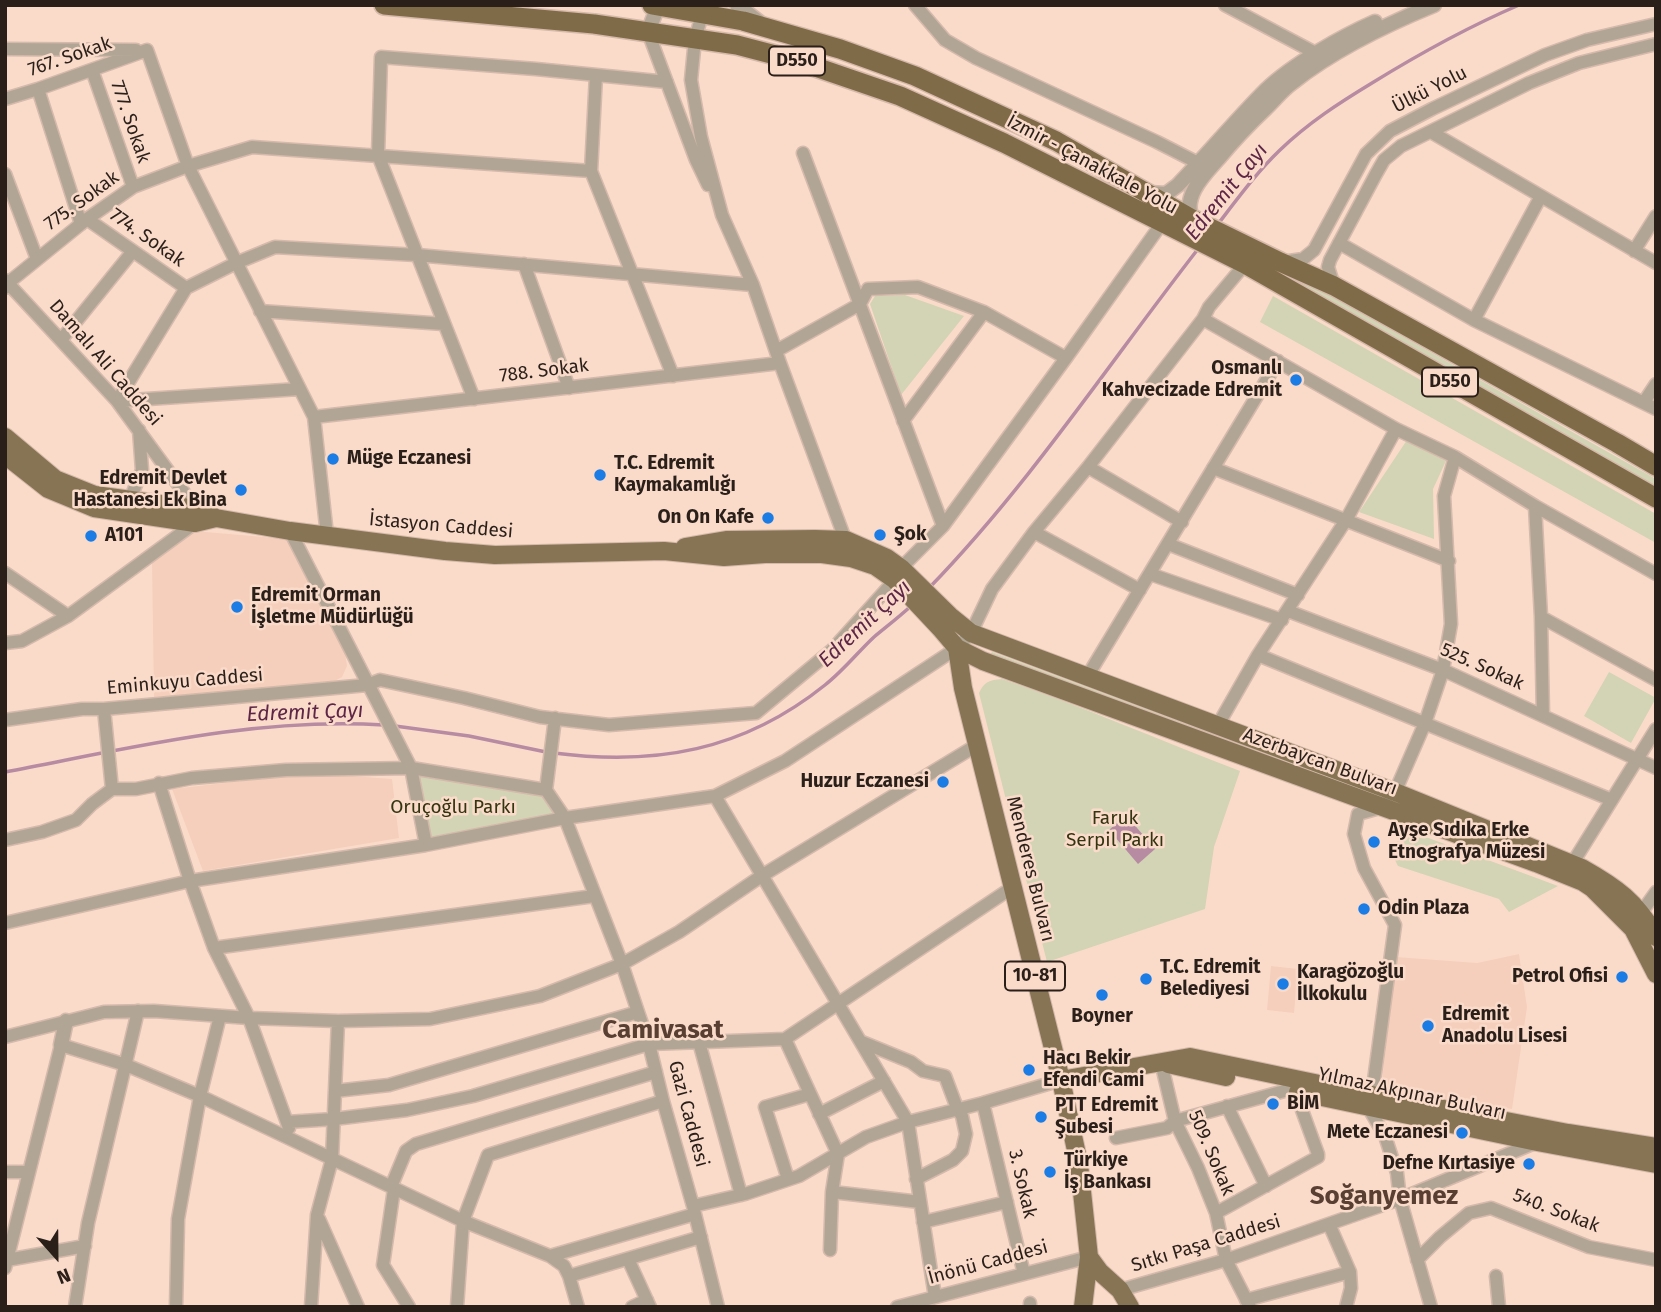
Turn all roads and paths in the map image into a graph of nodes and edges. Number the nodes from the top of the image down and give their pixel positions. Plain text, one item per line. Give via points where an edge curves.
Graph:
1 (384, 5) edge
2 (737, 5) edge
3 (915, 5) edge
4 (1225, 5) edge
5 (1434, 5) edge
6 (655, 6) edge
7 (1408, 9) edge
8 (690, 10) edge
9 (1656, 24) edge
10 (769, 29) junction
11 (648, 32) junction
12 (695, 39) junction
13 (1656, 44) edge
14 (5, 49) edge
15 (147, 51) junction
16 (1322, 56) junction
17 (92, 70) junction
18 (596, 75) junction
19 (667, 82) junction
20 (38, 89) junction
21 (5, 99) edge
22 (1431, 132) junction
23 (803, 153) dead end
24 (377, 155) junction
25 (188, 166) junction
26 (1204, 166) junction
27 (591, 171) junction
28 (5, 174) edge
29 (133, 187) junction
30 (1148, 193) junction
31 (1541, 196) junction
32 (5, 197) edge
33 (17, 209) junction
34 (722, 215) junction
35 (1656, 216) edge
36 (84, 221) junction
37 (1182, 223) junction
38 (1339, 243) junction
39 (133, 251) junction
40 (1634, 251) junction
41 (417, 255) junction
42 (37, 259) junction
43 (1248, 259) junction
44 (1280, 262) junction
45 (236, 263) junction
46 (1656, 263) edge
47 (523, 264) junction
48 (632, 274) junction
49 (6, 284) edge
50 (753, 285) junction
51 (1335, 286) junction
52 (186, 288) junction
53 (860, 304) junction
54 (260, 310) junction
55 (984, 312) junction
56 (1203, 318) junction
57 (1474, 320) junction
58 (444, 324) junction
59 (61, 340) junction
60 (778, 357) junction
61 (1066, 358) junction
62 (1278, 361) junction
63 (673, 376) junction
64 (1656, 384) edge
65 (569, 388) junction
66 (299, 389) junction
67 (474, 399) junction
68 (117, 401) junction
69 (1650, 406) edge
70 (314, 417) junction
71 (903, 421) junction
72 (1396, 429) junction
73 (138, 430) junction
74 (5, 438) edge
75 (5, 455) edge
76 (1455, 457) junction
77 (1656, 466) edge
78 (1088, 467) junction
79 (1213, 468) junction
80 (1656, 498) edge
81 (1535, 506) junction
82 (127, 507) junction
83 (195, 516) junction
84 (1346, 520) junction
85 (1181, 522) junction
86 (943, 526) junction
87 (290, 531) junction
88 (1034, 532) junction
89 (327, 536) junction
90 (846, 540) junction
91 (1168, 544) junction
92 (664, 551) junction
93 (851, 558) junction
94 (1448, 561) junction
95 (1150, 574) junction
96 (1656, 574) edge
97 (902, 577) junction
98 (7, 578) edge
99 (1140, 590) junction
100 (1298, 595) junction
101 (68, 616) junction
102 (1285, 616) junction
103 (1541, 617) junction
104 (945, 622) junction
105 (971, 633) junction
106 (5, 643) edge
107 (957, 648) junction
108 (1258, 654) junction
109 (1443, 670) junction
110 (1087, 677) junction
111 (1656, 680) edge
112 (369, 688) junction
113 (104, 709) junction
114 (1543, 716) junction
115 (555, 718) junction
116 (5, 720) edge
117 (1425, 723) junction
118 (1218, 725) junction
119 (1656, 729) edge
120 (977, 745) junction
121 (1637, 759) junction
122 (411, 768) junction
123 (1656, 768) edge
124 (159, 783) junction
125 (112, 789) junction
126 (546, 790) junction
127 (1395, 792) junction
128 (715, 796) junction
129 (1612, 800) junction
130 (1383, 807) junction
131 (565, 818) junction
132 (5, 840) edge
133 (426, 845) junction
134 (1572, 864) junction
135 (763, 875) junction
136 (190, 881) junction
137 (1013, 887) junction
138 (1656, 892) edge
139 (594, 896) junction
140 (1641, 913) junction
141 (5, 923) edge
142 (1656, 937) edge
143 (214, 948) junction
144 (622, 964) junction
145 (1656, 974) edge
146 (837, 1003) junction
147 (138, 1011) junction
148 (638, 1012) junction
149 (220, 1016) junction
150 (249, 1018) junction
151 (66, 1021) junction
152 (338, 1021) junction
153 (5, 1037) edge
154 (785, 1039) junction
155 (862, 1041) junction
156 (699, 1042) junction
157 (649, 1044) junction
158 (61, 1045) junction
159 (1161, 1062) junction
160 (126, 1065) junction
161 (656, 1072) junction
162 (1062, 1080) junction
163 (884, 1081) junction
164 (1292, 1090) junction
165 (335, 1091) junction
166 (810, 1094) junction
167 (200, 1096) junction
168 (663, 1101) junction
169 (1370, 1101) junction
170 (983, 1103) junction
171 (1227, 1106) junction
172 (957, 1108) junction
173 (819, 1114) junction
174 (334, 1119) junction
175 (1175, 1121) junction
176 (287, 1122) junction
177 (908, 1122) junction
178 (1116, 1138) dead end
179 (294, 1141) junction
180 (1537, 1142) junction
181 (1656, 1147) edge
182 (838, 1154) junction
183 (332, 1159) junction
184 (1656, 1164) edge
185 (5, 1172) edge
186 (29, 1172) junction
187 (788, 1179) junction
188 (916, 1179) junction
189 (1266, 1186) junction
190 (392, 1188) junction
191 (832, 1192) junction
192 (741, 1195) junction
193 (1399, 1199) junction
194 (920, 1202) junction
195 (1007, 1202) junction
196 (694, 1210) junction
197 (1216, 1213) junction
198 (317, 1215) junction
199 (463, 1221) junction
200 (923, 1222) junction
201 (1329, 1224) junction
202 (701, 1237) junction
203 (85, 1246) junction
204 (830, 1250) dead end
205 (550, 1255) junction
206 (1088, 1257) junction
207 (628, 1258) junction
208 (1226, 1260) junction
209 (1418, 1260) junction
210 (1656, 1260) edge
211 (6, 1264) edge
212 (1350, 1272) junction
213 (1024, 1274) junction
214 (569, 1276) junction
215 (1496, 1276) dead end
216 (1120, 1290) junction
217 (935, 1297) junction
218 (648, 1303) edge
219 (919, 1304) edge
220 (1248, 1304) edge
221 (75, 1307) edge
222 (176, 1307) edge
223 (311, 1307) edge
224 (358, 1307) edge
225 (409, 1307) edge
226 (457, 1307) edge
227 (578, 1307) edge
228 (632, 1307) edge
229 (718, 1307) edge
230 (897, 1307) edge
231 (1083, 1307) edge
232 (1130, 1307) edge
233 (1346, 1307) edge
234 (1432, 1307) edge
235 (1499, 1307) edge

1 - 11 highway, İzmir - Çanakkale Yolu / D550
2 - 10 street
3 - 26 street via 945,40 976,58
4 - 16 street
5 - 7 street
6 - 8 highway, İzmir - Çanakkale Yolu
6 - 11 street
7 - 16 street via 1359,29
8 - 10 highway, İzmir - Çanakkale Yolu
8 - 12 street
9 - 44 street, Ülkü Yolu via 1545,55 1390,131 1366,154 1314,250 1303,259
10 - 30 highway, İzmir - Çanakkale Yolu via 915,76 1056,141
11 - 12 highway, İzmir - Çanakkale Yolu / D550
11 - 19 street
12 - 34 street via 691,80
12 - 37 highway, İzmir - Çanakkale Yolu / D550 via 798,61 900,96
13 - 22 street, Ülkü Yolu via 1579,63
14 - 15 street
15 - 17 street, 767. Sokak
15 - 25 street
16 - 26 street via 1297,66 1267,89
17 - 20 street, 767. Sokak
17 - 29 street, 777. Sokak
18 - 19 street
18 - 24 street via 381,57
18 - 27 street
19 - 34 street
20 - 21 street, 767. Sokak
20 - 36 street
22 - 31 street
22 - 38 street, Ülkü Yolu via 1384,160
23 - 53 street
24 - 25 street, 775. Sokak via 252,147
24 - 27 street, 775. Sokak
24 - 41 street
25 - 29 street, 775. Sokak
25 - 45 street
26 - 30 street via 1166,194
26 - 37 street via 1190,212
27 - 48 street
28 - 33 street
29 - 36 street, 775. Sokak
30 - 37 highway, İzmir - Çanakkale Yolu
31 - 40 street
31 - 57 street
32 - 33 street
33 - 42 street
34 - 50 street
35 - 40 street
36 - 39 street, 774. Sokak
36 - 42 street, 775. Sokak
37 - 43 highway, İzmir - Çanakkale Yolu / D550
37 - 61 street, Eminkuyu Caddesi
38 - 51 street, Ülkü Yolu via 1328,267
38 - 57 street
39 - 52 street, 774. Sokak
39 - 59 street
40 - 46 street
41 - 45 street via 275,247
41 - 47 street
41 - 58 street
42 - 49 street, 775. Sokak
43 - 44 highway, İzmir - Çanakkale Yolu
43 - 56 street
43 - 80 highway, İzmir - Çanakkale Yolu / D550
44 - 51 highway, İzmir - Çanakkale Yolu
45 - 52 street
45 - 54 street
47 - 48 street
47 - 65 street
48 - 50 street
48 - 63 street
49 - 59 street, Damalı Ali Caddesi
50 - 60 street
51 - 77 highway, İzmir - Çanakkale Yolu
52 - 68 street
53 - 55 street via 868,289 918,287
53 - 60 street
53 - 71 street
54 - 58 street
54 - 66 street
55 - 61 street
55 - 71 street
56 - 62 street
56 - 78 street
57 - 69 street
58 - 67 street
59 - 68 street, Damalı Ali Caddesi
60 - 63 street, 788. Sokak
60 - 90 street
61 - 86 street, Eminkuyu Caddesi
62 - 72 street
62 - 79 street
63 - 65 street, 788. Sokak
64 - 69 street
65 - 67 street, 788. Sokak
66 - 68 street
66 - 70 street
67 - 70 street, 788. Sokak
68 - 73 street, Damalı Ali Caddesi
70 - 89 street
71 - 86 street
72 - 76 street
72 - 84 street
73 - 82 street via 142,470
73 - 83 street, Damalı Ali Caddesi
74 - 82 main road, İstasyon Caddesi via 55,479
75 - 82 main road, İstasyon Caddesi via 48,489 94,508
76 - 81 street
76 - 94 street via 1444,496
78 - 85 street
78 - 88 street
79 - 84 street
79 - 85 street
81 - 96 street
81 - 103 street
82 - 83 main road, İstasyon Caddesi
83 - 87 main road, İstasyon Caddesi
83 - 101 street
84 - 94 street
84 - 100 street
85 - 91 street
86 - 97 street, Eminkuyu Caddesi
87 - 89 main road, İstasyon Caddesi
87 - 112 street
88 - 99 street
88 - 105 street via 992,589
89 - 92 main road, İstasyon Caddesi via 495,555
90 - 92 main road, İstasyon Caddesi via 726,540
90 - 93 street
90 - 97 main road, İstasyon Caddesi via 887,558
91 - 95 street
91 - 100 street
92 - 93 main road, İstasyon Caddesi via 724,557 822,554
93 - 97 main road, İstasyon Caddesi
94 - 109 street via 1451,624
95 - 99 street
95 - 102 street, 525. Sokak
97 - 104 main road
97 - 115 street, Eminkuyu Caddesi via 832,650 756,713 609,725
98 - 101 street
99 - 110 street
100 - 102 street
101 - 106 street via 22,640
102 - 108 street
102 - 109 street, 525. Sokak
103 - 111 street
103 - 114 street
104 - 105 main road, Azerbaycan Bulvarı
104 - 107 main road, Azerbaycan Bulvarı
105 - 107 street
105 - 110 main road, Azerbaycan Bulvarı
107 - 120 main road, Menderes Bulvarı / 10-81
107 - 128 street via 786,761
107 - 130 main road, Azerbaycan Bulvarı
108 - 117 street
108 - 118 street
109 - 114 street, 525. Sokak
109 - 117 street
110 - 118 main road, Azerbaycan Bulvarı
112 - 113 street, Eminkuyu Caddesi
112 - 115 street, Eminkuyu Caddesi via 380,680
112 - 122 street
113 - 116 street, Eminkuyu Caddesi
113 - 125 street
114 - 121 street, 525. Sokak
115 - 126 street
117 - 127 street
117 - 129 street
118 - 127 main road, Azerbaycan Bulvarı
119 - 121 street
120 - 135 street
120 - 137 main road, Menderes Bulvarı / 10-81
121 - 123 street, 525. Sokak
121 - 129 street
122 - 124 street via 286,769
122 - 126 street
122 - 133 street
124 - 125 street
124 - 136 street
125 - 132 street via 75,820
126 - 131 street, Gazi Caddesi
127 - 130 street
127 - 134 main road, Azerbaycan Bulvarı
128 - 131 street
128 - 135 street
129 - 134 street
130 - 145 main road, Azerbaycan Bulvarı via 1583,882 1633,929
130 - 169 street via 1358,814 1354,834 1364,868 1395,925
131 - 133 street
131 - 139 street, Gazi Caddesi
133 - 136 street
134 - 140 main road, Azerbaycan Bulvarı via 1611,884
135 - 144 street
135 - 146 street
136 - 141 street
136 - 143 street
137 - 146 street
137 - 162 main road, Menderes Bulvarı / 10-81
138 - 140 street
139 - 143 street
139 - 144 street, Gazi Caddesi
140 - 142 main road, Azerbaycan Bulvarı
143 - 150 street
144 - 148 street, Gazi Caddesi
144 - 152 street via 540,996 430,1019
146 - 154 street
146 - 155 street
147 - 149 street
147 - 151 street via 104,1012
147 - 160 street
148 - 157 street, Gazi Caddesi
148 - 165 street via 389,1085
149 - 150 street
149 - 167 street
150 - 152 street
150 - 176 street
151 - 153 street
151 - 158 street
152 - 165 street
154 - 156 street
154 - 166 street
155 - 163 street
155 - 172 street via 923,1071 945,1076
156 - 157 street
156 - 192 street
157 - 161 street, Gazi Caddesi
157 - 174 street via 472,1096
158 - 160 street
158 - 186 street
159 - 162 main road, Yılmaz Akpınar Bulvarı
159 - 164 main road, Yılmaz Akpınar Bulvarı
159 - 169 main road, Yılmaz Akpınar Bulvarı via 1190,1057
159 - 175 street, 509. Sokak
160 - 167 street
160 - 203 street
161 - 168 street, Gazi Caddesi
161 - 190 street via 416,1143 406,1151
162 - 170 street
162 - 206 main road, Menderes Bulvarı / 10-81 via 1079,1164
163 - 173 street
163 - 177 street
164 - 169 main road, Yılmaz Akpınar Bulvarı
164 - 171 street
164 - 189 street via 1318,1157
165 - 174 street
166 - 173 street
166 - 187 street via 765,1107
167 - 179 street
167 - 222 street via 178,1219
168 - 196 street, Gazi Caddesi
168 - 199 street via 488,1155
169 - 180 main road, Yılmaz Akpınar Bulvarı
169 - 181 main road, Yılmaz Akpınar Bulvarı
169 - 193 street via 1397,1173
170 - 172 street
170 - 195 street, 3. Sokak
171 - 175 street
171 - 189 street
172 - 177 street
172 - 188 street via 965,1134 962,1151
173 - 182 street
174 - 176 street
174 - 183 street
175 - 178 street via 1167,1128
175 - 197 street, 509. Sokak
176 - 179 street
177 - 182 street via 866,1137
177 - 188 street
179 - 183 street
180 - 184 main road, Yılmaz Akpınar Bulvarı
180 - 193 street, Sıtkı Paşa Caddesi
182 - 187 street
182 - 191 street
183 - 190 street
183 - 198 street
185 - 186 street
186 - 211 street
187 - 192 street
188 - 194 street
189 - 197 street
190 - 199 street
190 - 225 street via 383,1265
191 - 194 street
191 - 204 street
192 - 196 street
193 - 201 street, Sıtkı Paşa Caddesi
193 - 209 street
194 - 200 street
195 - 200 street
195 - 213 street, 3. Sokak
196 - 202 street, Gazi Caddesi
196 - 205 street
197 - 208 street, 509. Sokak
198 - 223 street
198 - 224 street
199 - 205 street
199 - 226 street
200 - 217 street
201 - 208 street, Sıtkı Paşa Caddesi
201 - 212 street
202 - 207 street
202 - 229 street, Gazi Caddesi
203 - 211 street
203 - 221 street
205 - 214 street
206 - 213 street, İnönü Caddesi
206 - 216 main road
206 - 231 main road, Menderes Bulvarı / 10-81
207 - 214 street
207 - 218 street
208 - 216 street, Sıtkı Paşa Caddesi
208 - 220 street, 509. Sokak
209 - 210 street, 540. Sokak via 1469,1213 1491,1208 1589,1247
209 - 234 street
212 - 220 street
212 - 233 street
213 - 217 street, İnönü Caddesi
214 - 227 street
215 - 235 street
216 - 232 main road
217 - 219 street, İnönü Caddesi
218 - 228 street
219 - 230 street, İnönü Caddesi

